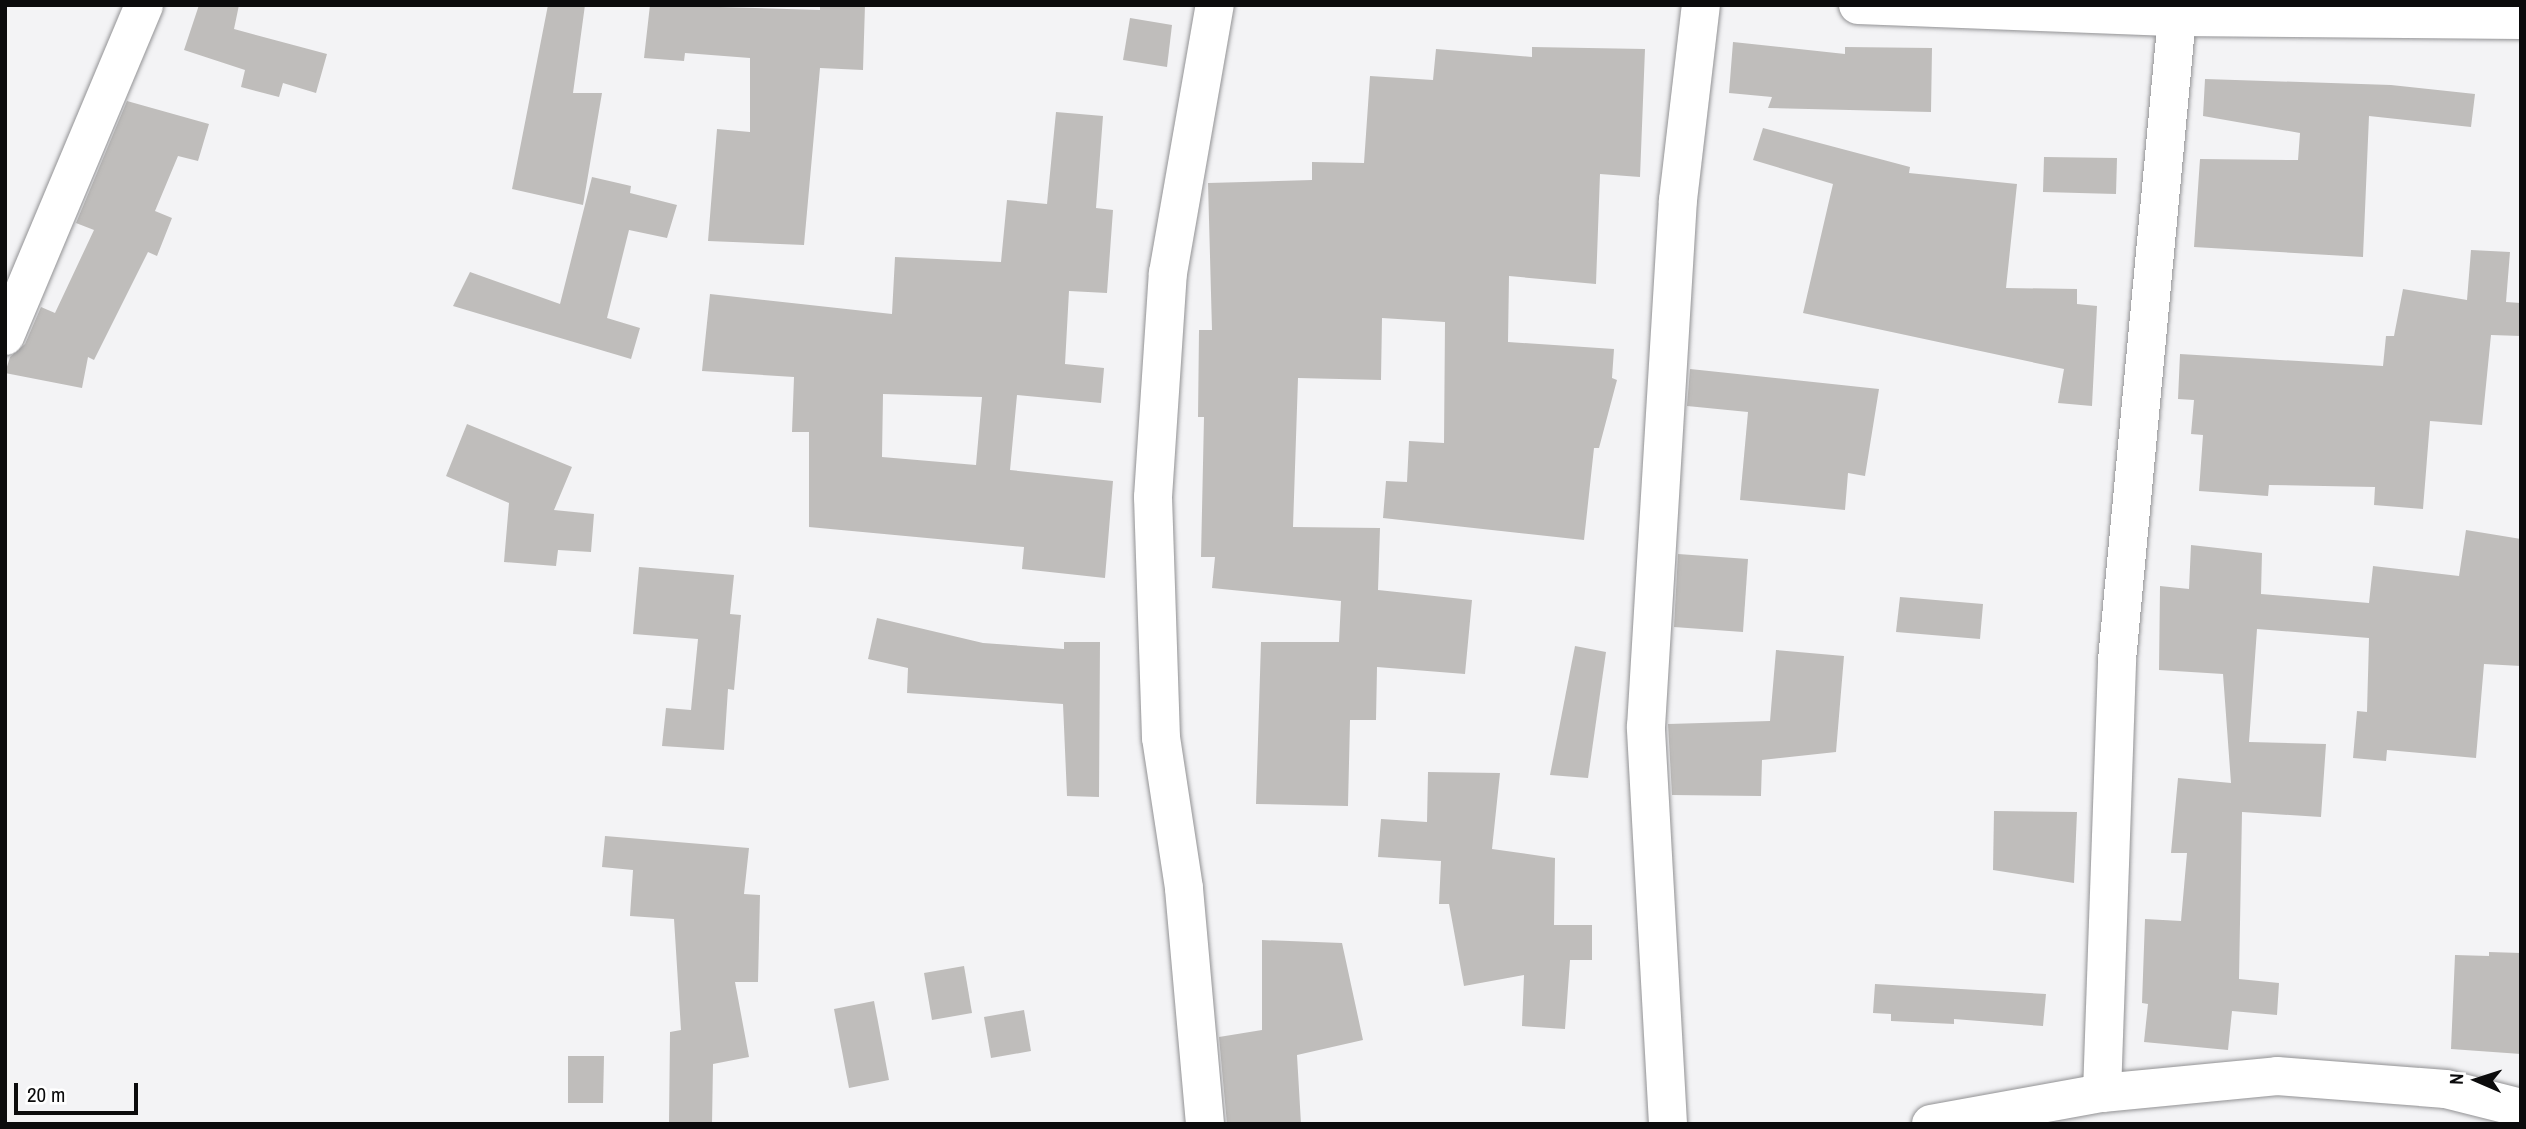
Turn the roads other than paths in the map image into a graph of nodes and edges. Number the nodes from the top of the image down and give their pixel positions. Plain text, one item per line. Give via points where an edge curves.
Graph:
1 (144, 5) edge
2 (1215, 5) edge
3 (1701, 5) edge
4 (1858, 5) edge
5 (2177, 17) junction
6 (2521, 20) edge
7 (5, 336) edge
8 (2102, 1093) junction
9 (2521, 1108) edge
10 (1205, 1124) edge
11 (1668, 1124) edge
12 (1931, 1124) edge

1 - 7 street
2 - 10 street via 1168,273 1153,496 1161,737 1184,888
3 - 11 street via 1678,200 1646,727
4 - 5 street
5 - 6 street
5 - 8 street via 2117,660
8 - 9 street via 2277,1076 2446,1089
8 - 12 street

